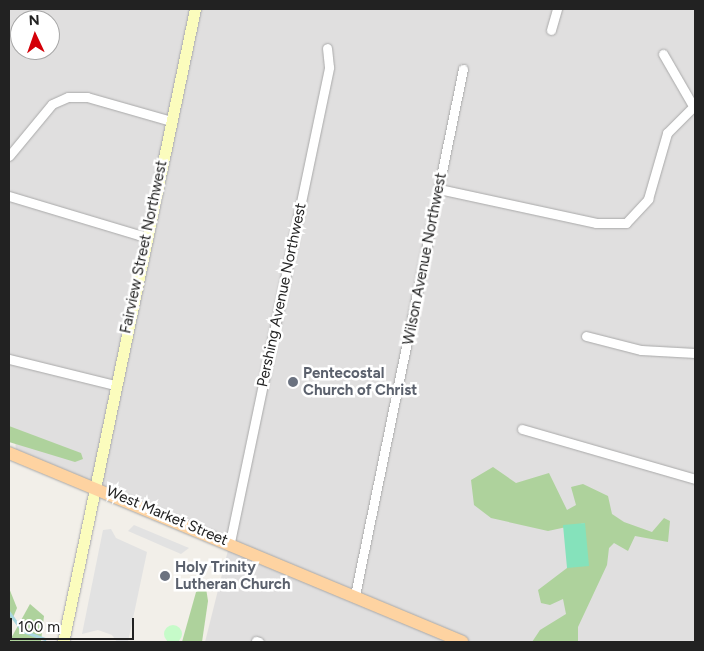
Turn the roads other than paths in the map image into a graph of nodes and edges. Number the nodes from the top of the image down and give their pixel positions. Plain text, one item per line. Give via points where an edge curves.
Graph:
1 (195, 9) edge
2 (557, 9) edge
3 (552, 30) dead end
4 (327, 48) dead end
5 (663, 54) dead end
6 (463, 70) dead end
7 (694, 106) edge
8 (171, 122) junction
9 (9, 156) edge
10 (439, 189) junction
11 (9, 196) edge
12 (146, 237) junction
13 (586, 336) dead end
14 (695, 353) edge
15 (9, 359) edge
16 (115, 385) junction
17 (522, 429) dead end
18 (9, 453) edge
19 (695, 479) edge
20 (94, 486) junction
21 (230, 542) junction
22 (355, 595) junction
23 (63, 642) edge
24 (462, 642) edge

1 - 8 street, Fairview Street Northwest
2 - 3 street
4 - 21 street, Pershing Avenue Northwest via 329,67
5 - 7 street
6 - 10 street, Wilson Avenue Northwest
7 - 10 street via 667,133 648,199 626,223 596,223
8 - 9 street via 87,97 68,97 52,104
8 - 12 street, Fairview Street Northwest
10 - 22 street, Wilson Avenue Northwest
11 - 12 street
12 - 16 street, Fairview Street Northwest
13 - 14 street via 641,350
15 - 16 street
16 - 20 street, Fairview Street Northwest
17 - 19 street
18 - 20 main road, West Market Street
20 - 21 main road, West Market Street
20 - 23 street, Fairview Street Northwest
21 - 22 main road, West Market Street
22 - 24 main road, West Market Street

